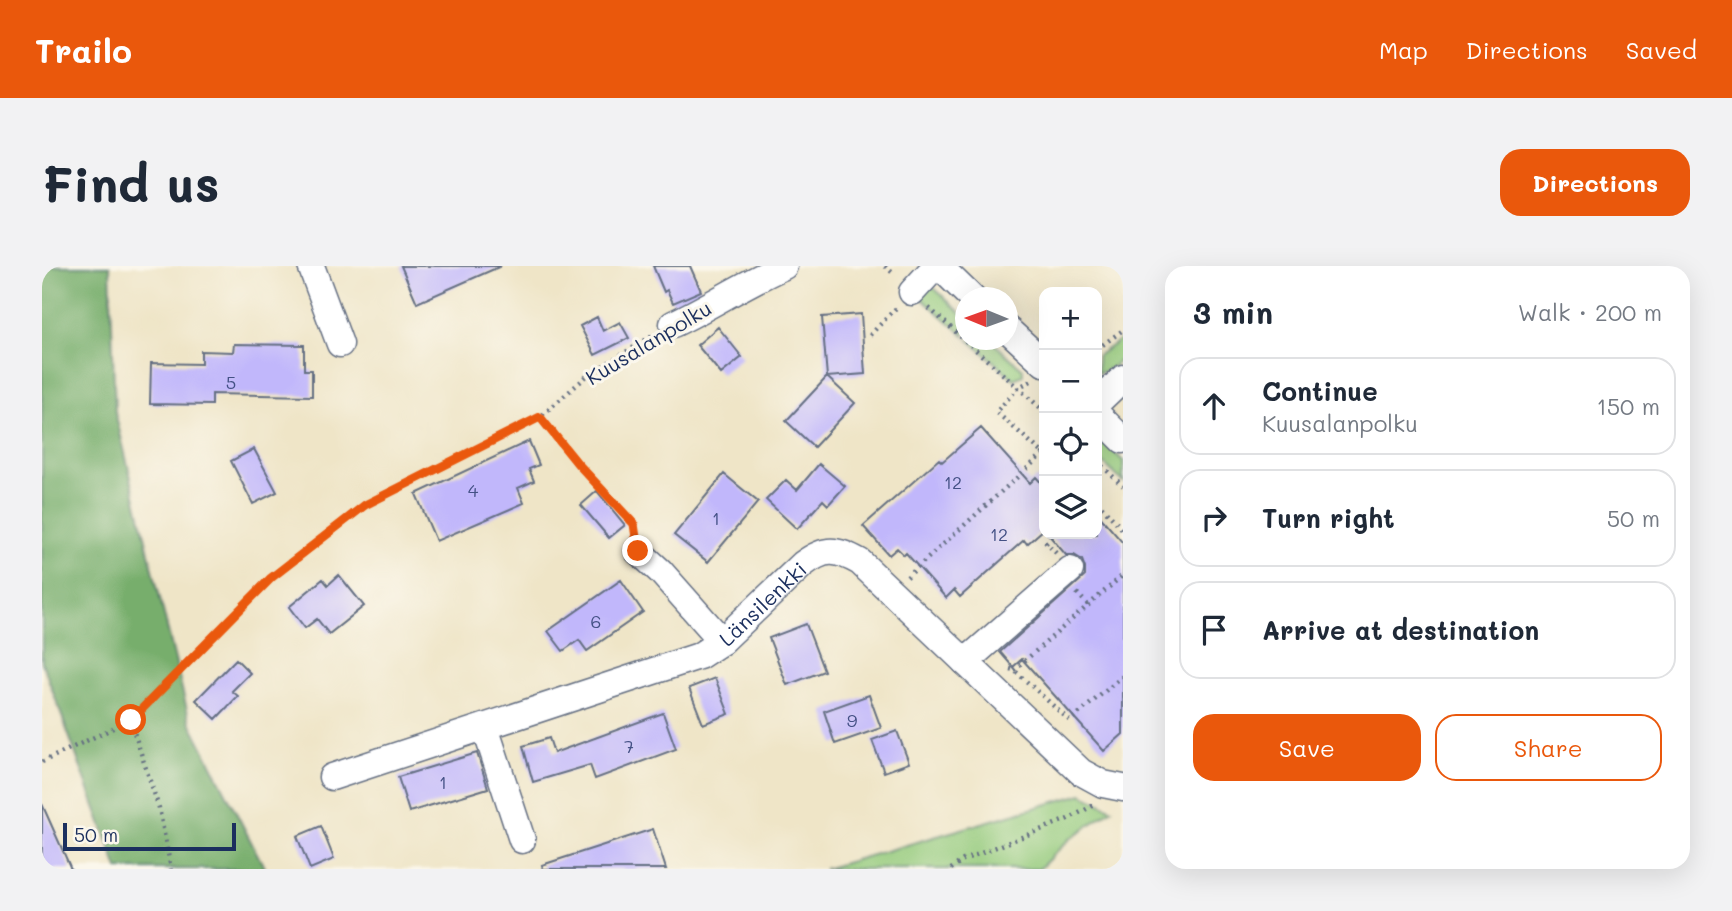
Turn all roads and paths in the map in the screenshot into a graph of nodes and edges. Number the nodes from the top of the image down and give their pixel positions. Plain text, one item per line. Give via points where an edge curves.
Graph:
1 (311, 266) edge
2 (784, 266) edge
3 (885, 266) edge
4 (937, 266) edge
5 (960, 287) edge
6 (912, 292) junction
7 (673, 324) joint
8 (1123, 330) edge
9 (870, 335) dead end
10 (1018, 339) edge
11 (340, 344) dead end
12 (1102, 345) edge
13 (1039, 358) edge
14 (1123, 378) edge
15 (1019, 387) junction
16 (1102, 398) edge
17 (1039, 406) edge
18 (540, 417) junction
19 (1102, 419) edge
20 (1123, 440) edge
21 (1039, 450) edge
22 (1039, 459) edge
23 (1102, 466) edge
24 (1123, 486) edge
25 (1102, 507) edge
26 (1123, 530) edge
27 (638, 551) joint
28 (1070, 569) dead end
29 (1123, 575) edge
30 (905, 585) junction
31 (722, 641) junction
32 (974, 653) junction
33 (1014, 670) junction
34 (1123, 676) edge
35 (131, 720) junction
36 (485, 727) junction
37 (42, 762) edge
38 (332, 777) dead end
39 (1112, 795) edge
40 (522, 840) dead end
41 (171, 869) edge
42 (951, 869) edge

1 - 11 street
2 - 7 street, Kuusalanpolku
3 - 6 path
4 - 5 street
4 - 6 street
6 - 9 path
6 - 15 path
7 - 18 path, Kuusalanpolku via 589,375
8 - 12 path
10 - 13 street
14 - 16 street
15 - 17 path
15 - 21 path via 996,412
18 - 27 path via 634,524
18 - 35 path, Kuusalanpolku via 365,505 271,578
19 - 20 street
22 - 30 path
23 - 24 path
25 - 26 path
27 - 31 street
28 - 32 street
29 - 33 path
30 - 31 street, Länsilenkki via 842,552 816,555
30 - 32 street, Länsilenkki
31 - 36 street, Länsilenkki via 681,664
32 - 33 path
32 - 39 street, Länsilenkki via 1081,772
33 - 34 path via 1070,721
35 - 37 path, Kuusalanpolku
35 - 41 path via 159,808
36 - 38 street, Länsilenkki
36 - 40 street
39 - 42 path

